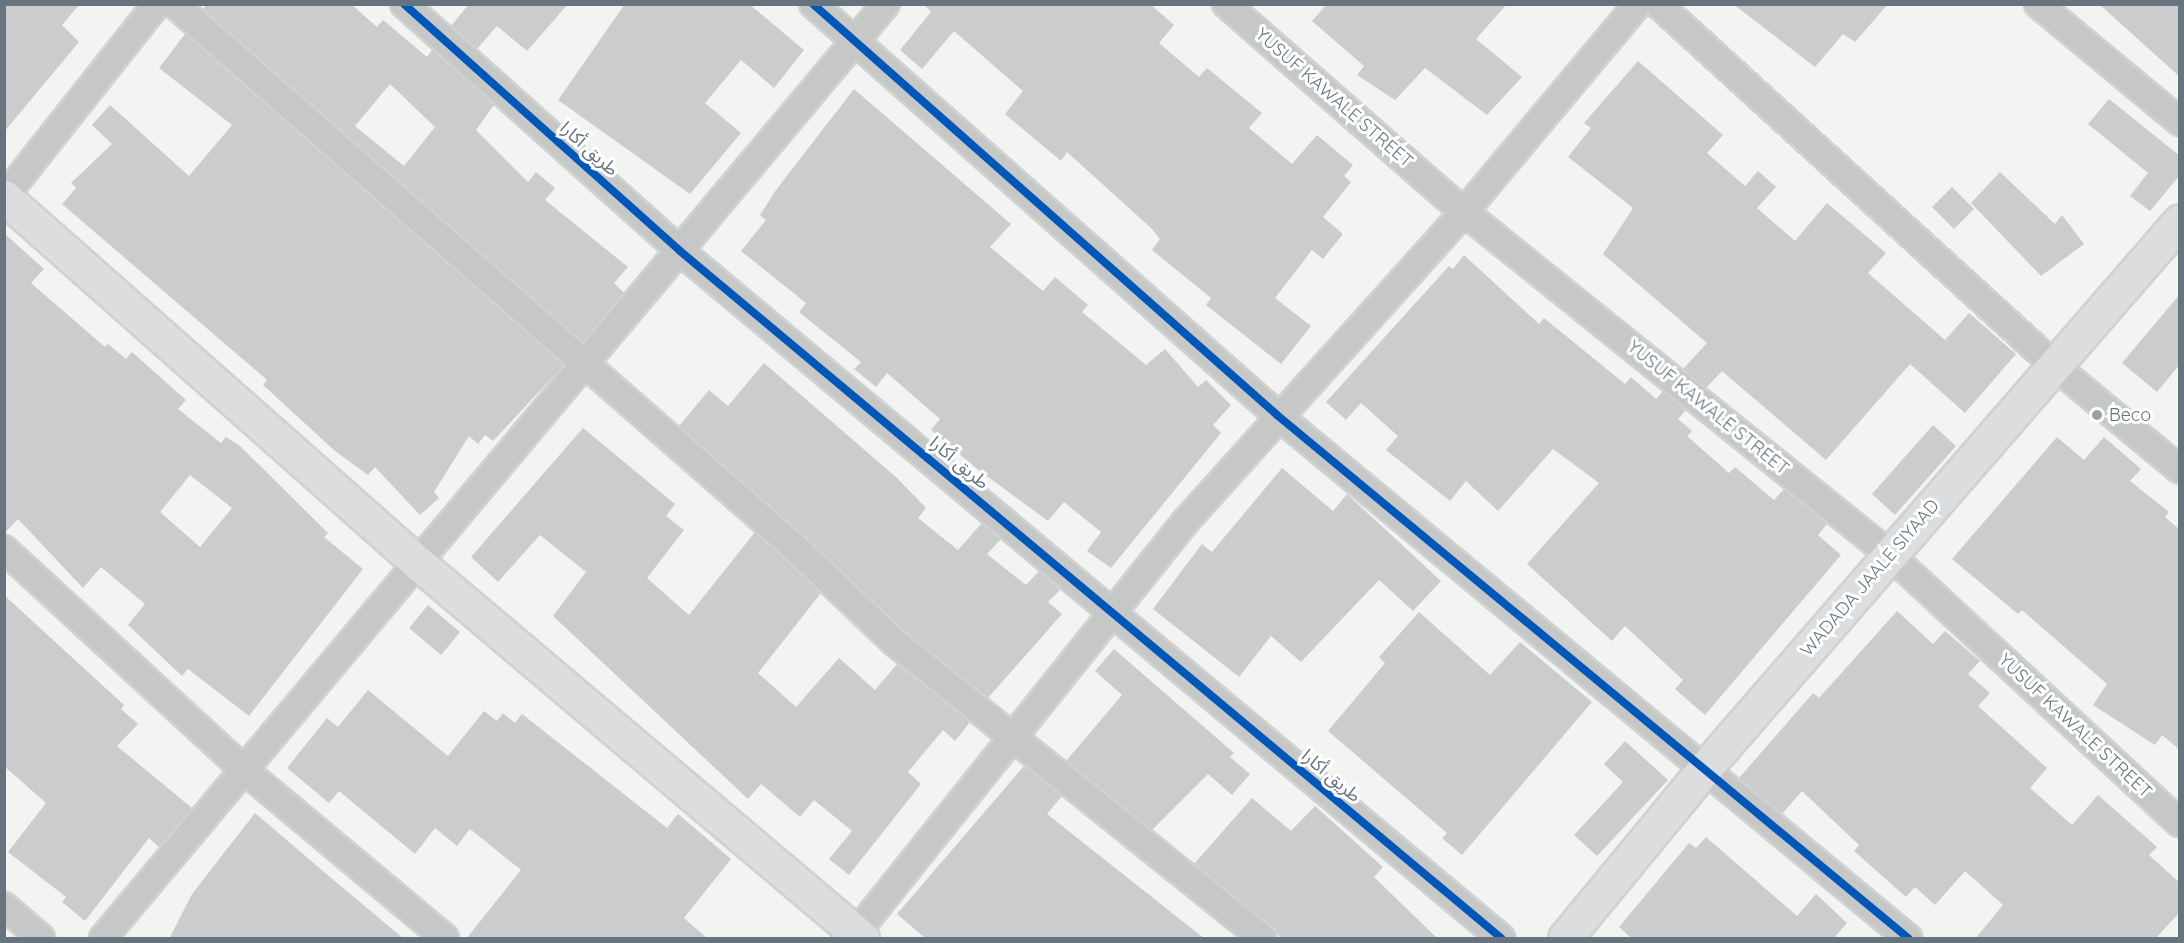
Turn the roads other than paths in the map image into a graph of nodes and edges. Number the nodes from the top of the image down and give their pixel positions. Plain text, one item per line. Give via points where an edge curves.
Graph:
1 (157, 4) edge
2 (174, 4) edge
3 (404, 4) edge
4 (813, 4) edge
5 (886, 4) edge
6 (1226, 4) edge
7 (1638, 4) edge
8 (1658, 4) edge
9 (2038, 4) edge
10 (856, 41) junction
11 (2180, 122) edge
12 (5, 197) edge
13 (1464, 212) junction
14 (2180, 221) edge
15 (680, 251) junction
16 (584, 364) junction
17 (2056, 367) junction
18 (1277, 415) junction
19 (2180, 470) edge
20 (4, 549) edge
21 (1889, 554) junction
22 (418, 563) junction
23 (1112, 610) junction
24 (1014, 735) junction
25 (1705, 768) junction
26 (244, 771) junction
27 (2180, 823) edge
28 (4, 906) edge
29 (857, 937) edge
30 (41, 939) edge
31 (103, 939) edge
32 (445, 939) edge
33 (1262, 939) edge
34 (1501, 939) edge
35 (1565, 939) edge
36 (1908, 939) edge

1 - 12 street
2 - 16 street
3 - 15 street, طريق أكارا
4 - 10 street
5 - 10 street
6 - 13 street, YUSUF KAWALE STREET
7 - 13 street
8 - 17 street
9 - 11 street
10 - 15 street
10 - 18 street
12 - 22 street
13 - 18 street
13 - 21 street, YUSUF KAWALE STREET
14 - 17 street, WADADA JAALE SIYAAD
15 - 16 street
15 - 23 street, طريق أكارا
16 - 22 street
16 - 24 street via 893,641
17 - 19 street
17 - 21 street, WADADA JAALE SIYAAD
18 - 23 street
18 - 25 street
20 - 26 street
21 - 25 street, WADADA JAALE SIYAAD
21 - 27 street, YUSUF KAWALE STREET
22 - 26 street
22 - 29 street
23 - 24 street
23 - 34 street, طريق أكارا
24 - 29 street
24 - 33 street
25 - 35 street, WADADA JAALE SIYAAD
25 - 36 street
26 - 31 street
26 - 32 street
28 - 30 street

